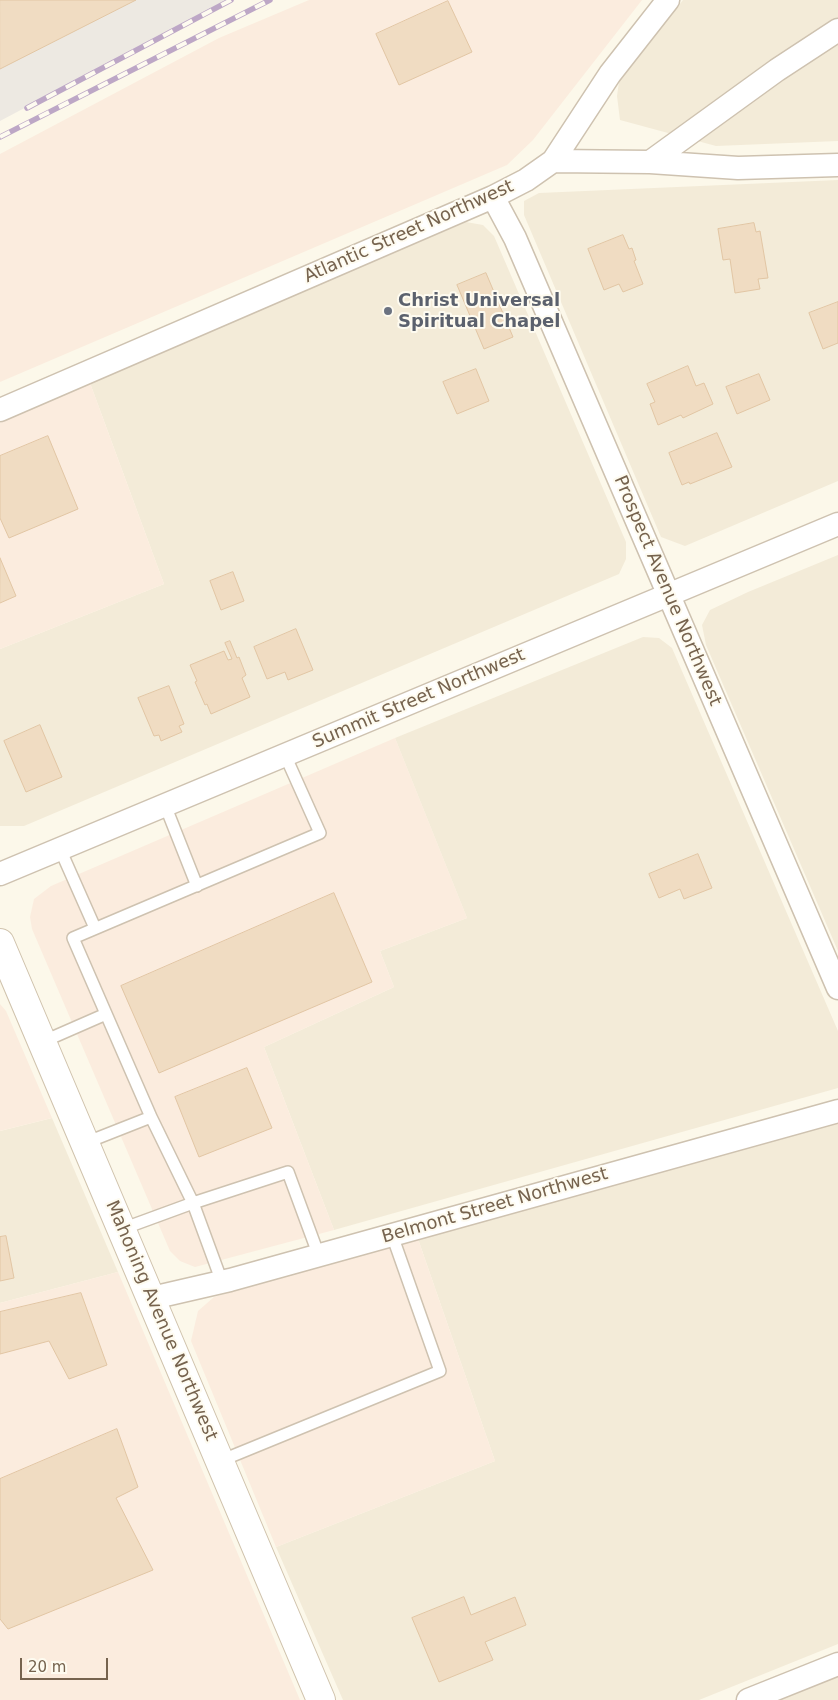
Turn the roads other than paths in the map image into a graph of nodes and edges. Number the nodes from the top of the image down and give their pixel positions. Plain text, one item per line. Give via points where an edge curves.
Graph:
1 (668, 0) edge
2 (838, 30) edge
3 (553, 160) junction
4 (650, 162) junction
5 (838, 164) edge
6 (493, 197) junction
7 (0, 410) edge
8 (838, 524) edge
9 (669, 596) junction
10 (285, 755) junction
11 (164, 805) junction
12 (60, 849) junction
13 (0, 874) edge
14 (196, 886) junction
15 (95, 928) junction
16 (0, 943) edge
17 (838, 988) edge
18 (106, 1014) junction
19 (42, 1042) junction
20 (838, 1111) edge
21 (151, 1117) junction
22 (85, 1143) junction
23 (193, 1203) junction
24 (122, 1229) junction
25 (392, 1235) junction
26 (319, 1256) junction
27 (222, 1282) junction
28 (152, 1298) junction
29 (220, 1461) junction
30 (838, 1664) edge
31 (321, 1700) edge
32 (748, 1700) edge

1 - 3 street, Atlantic Street Northwest via 610,74
2 - 4 street
3 - 4 street
3 - 6 street, Atlantic Street Northwest via 526,180
4 - 5 street via 738,168
6 - 7 street, Atlantic Street Northwest
6 - 9 street, Prospect Avenue Northwest via 515,238
8 - 9 street, Summit Street Northwest
9 - 10 street, Summit Street Northwest
9 - 17 street, Prospect Avenue Northwest
10 - 11 street, Summit Street Northwest
10 - 14 lane via 320,833
11 - 12 street, Summit Street Northwest
11 - 14 lane
12 - 13 street, Summit Street Northwest
12 - 15 lane
14 - 15 lane
15 - 18 lane via 73,938
16 - 19 main road, Mahoning Avenue Northwest
18 - 19 lane
18 - 21 lane
19 - 22 main road, Mahoning Avenue Northwest
20 - 25 street, Belmont Street Northwest
21 - 22 lane
21 - 23 lane
22 - 24 main road, Mahoning Avenue Northwest
23 - 24 lane
23 - 26 lane via 288,1172
23 - 27 lane
24 - 28 main road, Mahoning Avenue Northwest
25 - 26 street, Belmont Street Northwest
25 - 29 lane via 440,1371
26 - 27 street, Belmont Street Northwest
27 - 28 street, Belmont Street Northwest
28 - 29 main road, Mahoning Avenue Northwest
29 - 31 main road, Mahoning Avenue Northwest
30 - 32 street

